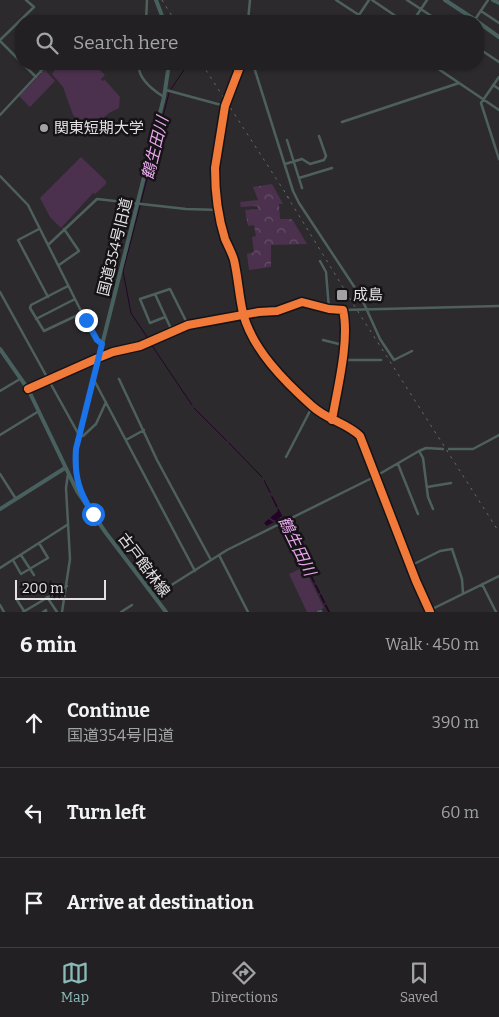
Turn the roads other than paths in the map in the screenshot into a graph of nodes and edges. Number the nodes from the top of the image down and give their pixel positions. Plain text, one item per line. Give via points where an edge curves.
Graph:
1 (26, 0) edge
2 (147, 0) edge
3 (156, 0) edge
4 (250, 0) edge
5 (338, 0) edge
6 (371, 0) edge
7 (407, 0) edge
8 (428, 0) edge
9 (445, 0) edge
10 (488, 0) edge
11 (493, 0) edge
12 (499, 3) edge
13 (421, 10) junction
14 (481, 11) junction
15 (26, 15) edge
16 (146, 15) edge
17 (162, 15) edge
18 (249, 15) edge
19 (359, 15) joint
20 (394, 15) edge
21 (417, 15) edge
22 (429, 15) edge
23 (467, 15) edge
24 (479, 15) edge
25 (499, 23) edge
26 (15, 26) edge
27 (484, 27) edge
28 (499, 37) edge
29 (0, 41) edge
30 (484, 52) edge
31 (15, 55) edge
32 (499, 62) edge
33 (30, 70) edge
34 (42, 70) edge
35 (140, 70) edge
36 (168, 70) edge
37 (239, 70) edge
38 (255, 70) edge
39 (440, 70) edge
40 (36, 77) junction
41 (499, 77) edge
42 (459, 83) junction
43 (493, 85) junction
44 (499, 89) edge
45 (166, 90) junction
46 (164, 97) junction
47 (484, 100) junction
48 (225, 106) junction
49 (499, 110) edge
50 (0, 114) edge
51 (342, 122) dead end
52 (319, 136) dead end
53 (287, 140) dead end
54 (499, 160) edge
55 (294, 162) junction
56 (285, 164) junction
57 (332, 168) dead end
58 (0, 176) edge
59 (299, 178) junction
60 (302, 188) dead end
61 (137, 203) junction
62 (219, 210) junction
63 (40, 229) junction
64 (64, 229) junction
65 (48, 246) junction
66 (320, 261) dead end
67 (58, 266) junction
68 (68, 286) junction
69 (0, 292) edge
70 (155, 294) junction
71 (48, 297) junction
72 (75, 300) junction
73 (499, 306) edge
74 (329, 309) junction
75 (342, 310) junction
76 (366, 310) junction
77 (82, 313) junction
78 (243, 314) junction
79 (166, 317) junction
80 (36, 319) junction
81 (188, 325) junction
82 (172, 331) junction
83 (323, 340) dead end
84 (102, 344) junction
85 (343, 345) junction
86 (0, 350) edge
87 (412, 351) dead end
88 (98, 358) junction
89 (342, 360) junction
90 (381, 360) dead end
91 (21, 378) junction
92 (93, 378) junction
93 (119, 379) dead end
94 (48, 380) junction
95 (28, 389) junction
96 (0, 391) edge
97 (106, 402) junction
98 (312, 407) junction
99 (39, 411) junction
100 (332, 420) junction
101 (144, 430) junction
102 (0, 435) edge
103 (79, 435) junction
104 (499, 435) edge
105 (126, 440) junction
106 (444, 449) dead end
107 (449, 449) dead end
108 (419, 452) junction
109 (286, 457) dead end
110 (398, 464) junction
111 (65, 468) junction
112 (0, 474) edge
113 (68, 474) junction
114 (376, 476) junction
115 (451, 483) dead end
116 (427, 487) junction
117 (81, 495) junction
118 (16, 499) junction
119 (0, 509) edge
120 (433, 509) dead end
121 (418, 514) dead end
122 (67, 525) junction
123 (39, 543) junction
124 (22, 555) junction
125 (219, 555) junction
126 (13, 560) junction
127 (211, 560) junction
128 (410, 566) junction
129 (0, 568) edge
130 (30, 568) junction
131 (195, 571) junction
132 (34, 575) dead end
133 (499, 576) edge
134 (482, 584) junction
135 (67, 586) junction
136 (463, 593) junction
137 (154, 596) junction
138 (47, 597) junction
139 (17, 600) dead end
140 (0, 605) edge
141 (132, 605) dead end
142 (428, 611) edge
143 (4, 612) edge
144 (24, 612) edge
145 (57, 612) edge
146 (62, 612) edge
147 (123, 612) edge
148 (166, 612) edge
149 (248, 612) edge
150 (496, 612) edge

1 - 15 street via 34,7
2 - 16 street
3 - 17 street
4 - 18 street
5 - 19 street
6 - 19 street
6 - 20 street
7 - 13 street
8 - 13 street
9 - 23 street
10 - 14 street
11 - 12 street
13 - 21 street
13 - 22 street
14 - 24 street
14 - 25 street
26 - 29 street
27 - 28 street
29 - 31 street
30 - 32 street
33 - 40 street
34 - 40 street
35 - 46 street via 154,90
36 - 45 street, 国道354号旧道
37 - 48 street
38 - 56 street
39 - 42 street
40 - 50 street
41 - 43 street
42 - 47 street
42 - 51 street
43 - 44 street
43 - 47 street
45 - 46 street, 国道354号旧道
45 - 48 street
46 - 61 street, 国道354号旧道
47 - 49 street
47 - 54 street via 481,103
48 - 62 street via 215,168
52 - 55 street via 326,156 324,160 310,164 302,159
53 - 55 street
55 - 56 street
55 - 59 street
56 - 76 street via 299,203
57 - 59 street
58 - 63 street via 28,205
59 - 60 street
61 - 62 street
61 - 64 street via 97,199
61 - 84 street, 国道354号旧道
62 - 78 street via 234,260
63 - 65 street
63 - 71 street via 18,240
64 - 65 street
64 - 67 street via 79,251
65 - 67 street
66 - 74 street via 326,272
67 - 68 street
68 - 71 street
68 - 72 street
69 - 94 street
70 - 79 street
70 - 79 street via 140,299 150,323
70 - 81 street via 170,288
71 - 80 street via 31,305
72 - 77 street
72 - 80 street
73 - 76 street
74 - 75 street
74 - 78 street via 302,302 277,311
75 - 76 street
75 - 85 street via 346,322
76 - 87 street via 394,360
77 - 80 street via 46,331 42,331
77 - 84 street
78 - 81 street
78 - 98 street via 257,347
79 - 82 street
81 - 82 street
82 - 88 street via 140,346
83 - 85 street
84 - 88 street, 国道354号旧道
85 - 89 street
86 - 91 street, 古戸館林線
88 - 92 street, 国道354号旧道
88 - 94 street
89 - 90 street
89 - 100 street
91 - 95 street, 古戸館林線
91 - 96 street
92 - 97 street
92 - 103 street, 国道354号旧道
93 - 101 street
94 - 95 street
94 - 103 street
95 - 99 street, 古戸館林線
97 - 103 street via 92,428 83,436
97 - 105 street
98 - 100 street
98 - 109 street
99 - 102 street
99 - 111 street, 古戸館林線
100 - 114 street via 360,436
101 - 105 street
101 - 127 street
103 - 117 street, 国道354号旧道 via 75,456
104 - 107 street via 472,449
105 - 131 street
106 - 108 street via 426,448
108 - 110 street
108 - 116 street
110 - 114 street
110 - 121 street
111 - 113 street, 古戸館林線
111 - 118 street
112 - 118 street
113 - 117 street, 古戸館林線
113 - 122 street
114 - 125 street
114 - 128 street
115 - 116 street
116 - 120 street
117 - 137 street, 古戸館林線
118 - 119 street
122 - 123 street
122 - 135 street via 70,560
123 - 124 street
123 - 130 street via 48,558
124 - 126 street
124 - 130 street
125 - 127 street
125 - 149 street
126 - 129 street
126 - 130 street via 21,574
127 - 131 street
128 - 136 street via 440,551 452,549
128 - 142 street
130 - 132 street
131 - 137 street
133 - 134 street
134 - 136 street
134 - 150 street
135 - 138 street
135 - 146 street
136 - 142 street
137 - 148 street, 古戸館林線
138 - 144 street
138 - 145 street
139 - 144 street
140 - 143 street
141 - 147 street

